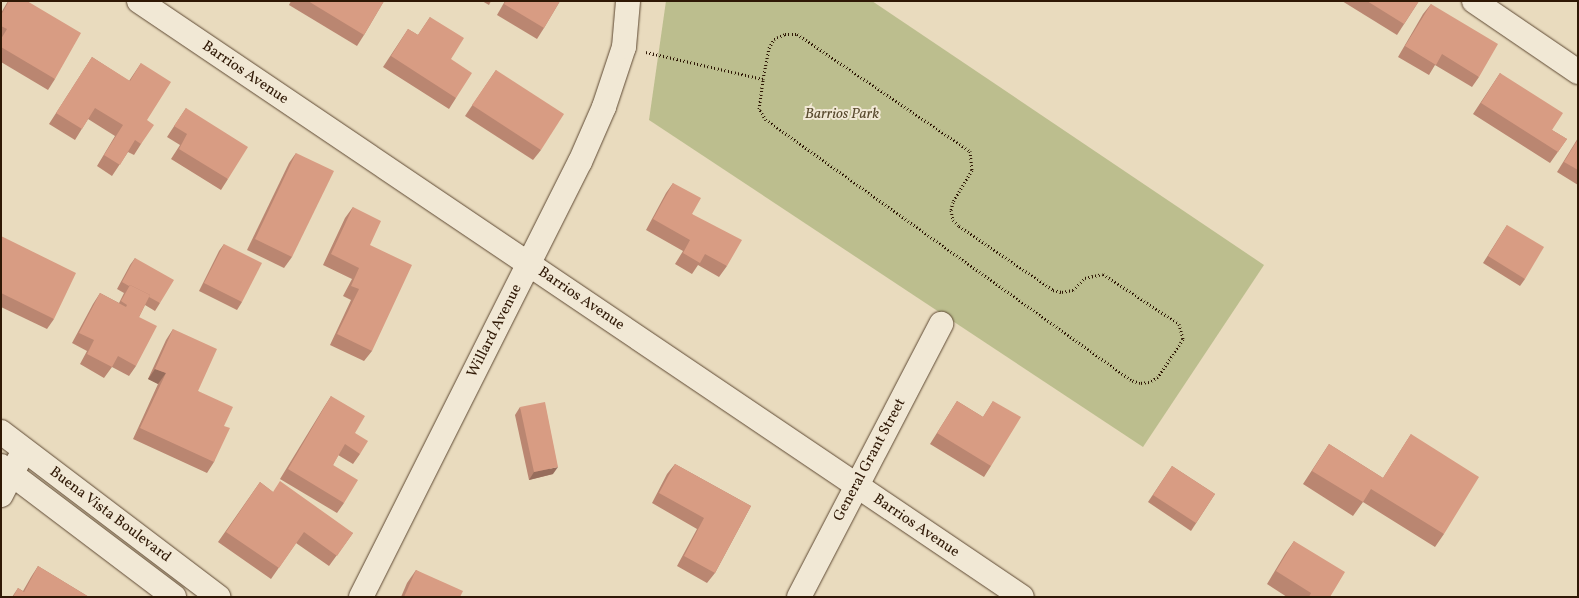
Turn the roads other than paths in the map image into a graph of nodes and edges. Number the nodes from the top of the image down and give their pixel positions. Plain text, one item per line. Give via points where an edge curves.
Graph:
1 (139, 1) edge
2 (628, 1) edge
3 (1474, 1) edge
4 (1578, 72) edge
5 (529, 264) junction
6 (941, 324) dead end
7 (1, 432) edge
8 (24, 450) junction
9 (7, 470) edge
10 (857, 486) junction
11 (1, 495) edge
12 (174, 597) edge
13 (218, 597) edge
14 (361, 597) edge
15 (799, 597) edge
16 (1022, 597) edge

1 - 5 street, Barrios Avenue
2 - 5 street, Willard Avenue via 624,47 604,107
3 - 4 street
5 - 10 street, Barrios Avenue
5 - 14 street, Willard Avenue
6 - 10 street, General Grant Street
7 - 8 street, Buena Vista Boulevard
8 - 9 street
8 - 13 street, Buena Vista Boulevard
9 - 11 street
9 - 12 street, Buena Vista Boulevard
10 - 15 street, General Grant Street
10 - 16 street, Barrios Avenue

